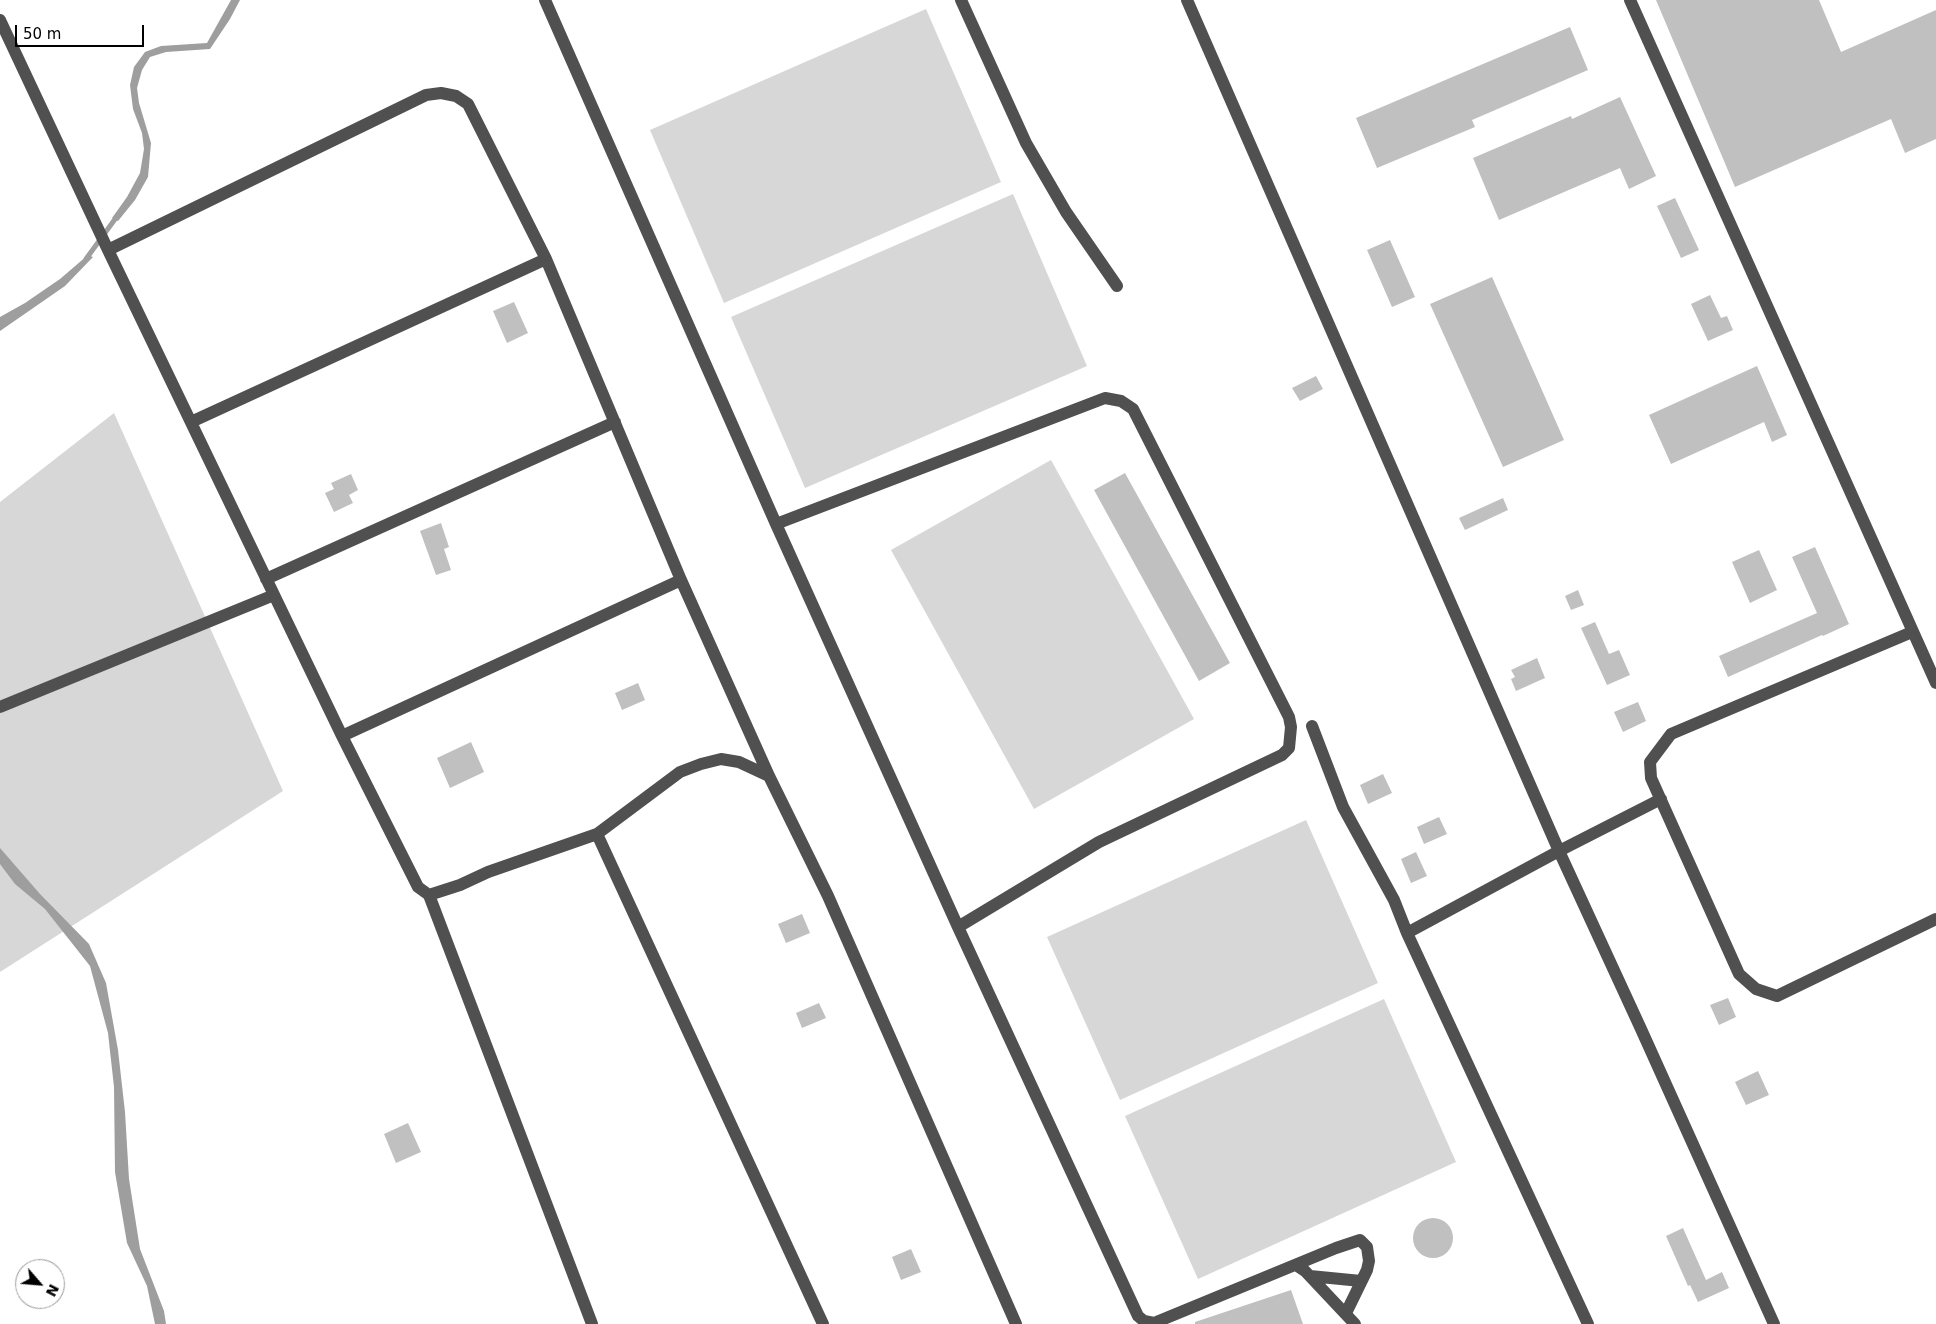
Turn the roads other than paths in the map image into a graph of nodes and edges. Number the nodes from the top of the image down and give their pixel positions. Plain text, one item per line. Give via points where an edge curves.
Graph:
1 (545, 0) edge
2 (961, 0) edge
3 (1188, 0) edge
4 (1630, 0) edge
5 (0, 20) edge
6 (106, 246) junction
7 (546, 259) junction
8 (1117, 286) dead end
9 (191, 422) junction
10 (615, 422) junction
11 (776, 524) junction
12 (266, 579) junction
13 (680, 580) junction
14 (274, 595) junction
15 (1912, 632) junction
16 (1936, 683) edge
17 (0, 707) edge
18 (1312, 726) dead end
19 (342, 736) junction
20 (769, 776) junction
21 (1661, 799) junction
22 (597, 834) junction
23 (1559, 851) junction
24 (429, 895) junction
25 (1936, 919) edge
26 (958, 927) junction
27 (1407, 933) junction
28 (1296, 1265) junction
29 (1310, 1276) junction
30 (1361, 1281) junction
31 (1346, 1313) junction
32 (592, 1324) edge
33 (823, 1324) edge
34 (1016, 1324) edge
35 (1355, 1324) edge
36 (1588, 1324) edge
37 (1774, 1324) edge

1 - 11 street
2 - 8 street via 1026,143 1066,212
3 - 23 street
4 - 15 street
5 - 6 street
6 - 7 street via 426,95 441,92 468,104
6 - 9 street
7 - 9 street
7 - 10 street
9 - 12 street
10 - 12 street
10 - 13 street
11 - 26 street
11 - 26 street via 1105,398 1121,401 1133,409 1289,717 1289,748 1282,755 1099,842
12 - 14 street
13 - 19 street
13 - 20 street
14 - 17 street
14 - 19 street
15 - 16 street
15 - 21 street via 1671,734 1650,762 1651,778
18 - 27 street via 1343,807 1394,900
19 - 24 street via 418,887
20 - 22 street via 739,762 721,759 701,764 680,772
20 - 34 street via 828,896
21 - 23 street
21 - 25 street via 1739,974 1756,989 1777,996
22 - 24 street
22 - 33 street
23 - 27 street
23 - 37 street
24 - 32 street
26 - 28 street via 1138,1316 1154,1323
27 - 36 street
28 - 29 street
28 - 30 street via 1360,1240 1367,1247 1368,1261
29 - 30 street
29 - 31 street
30 - 31 street
31 - 35 street

